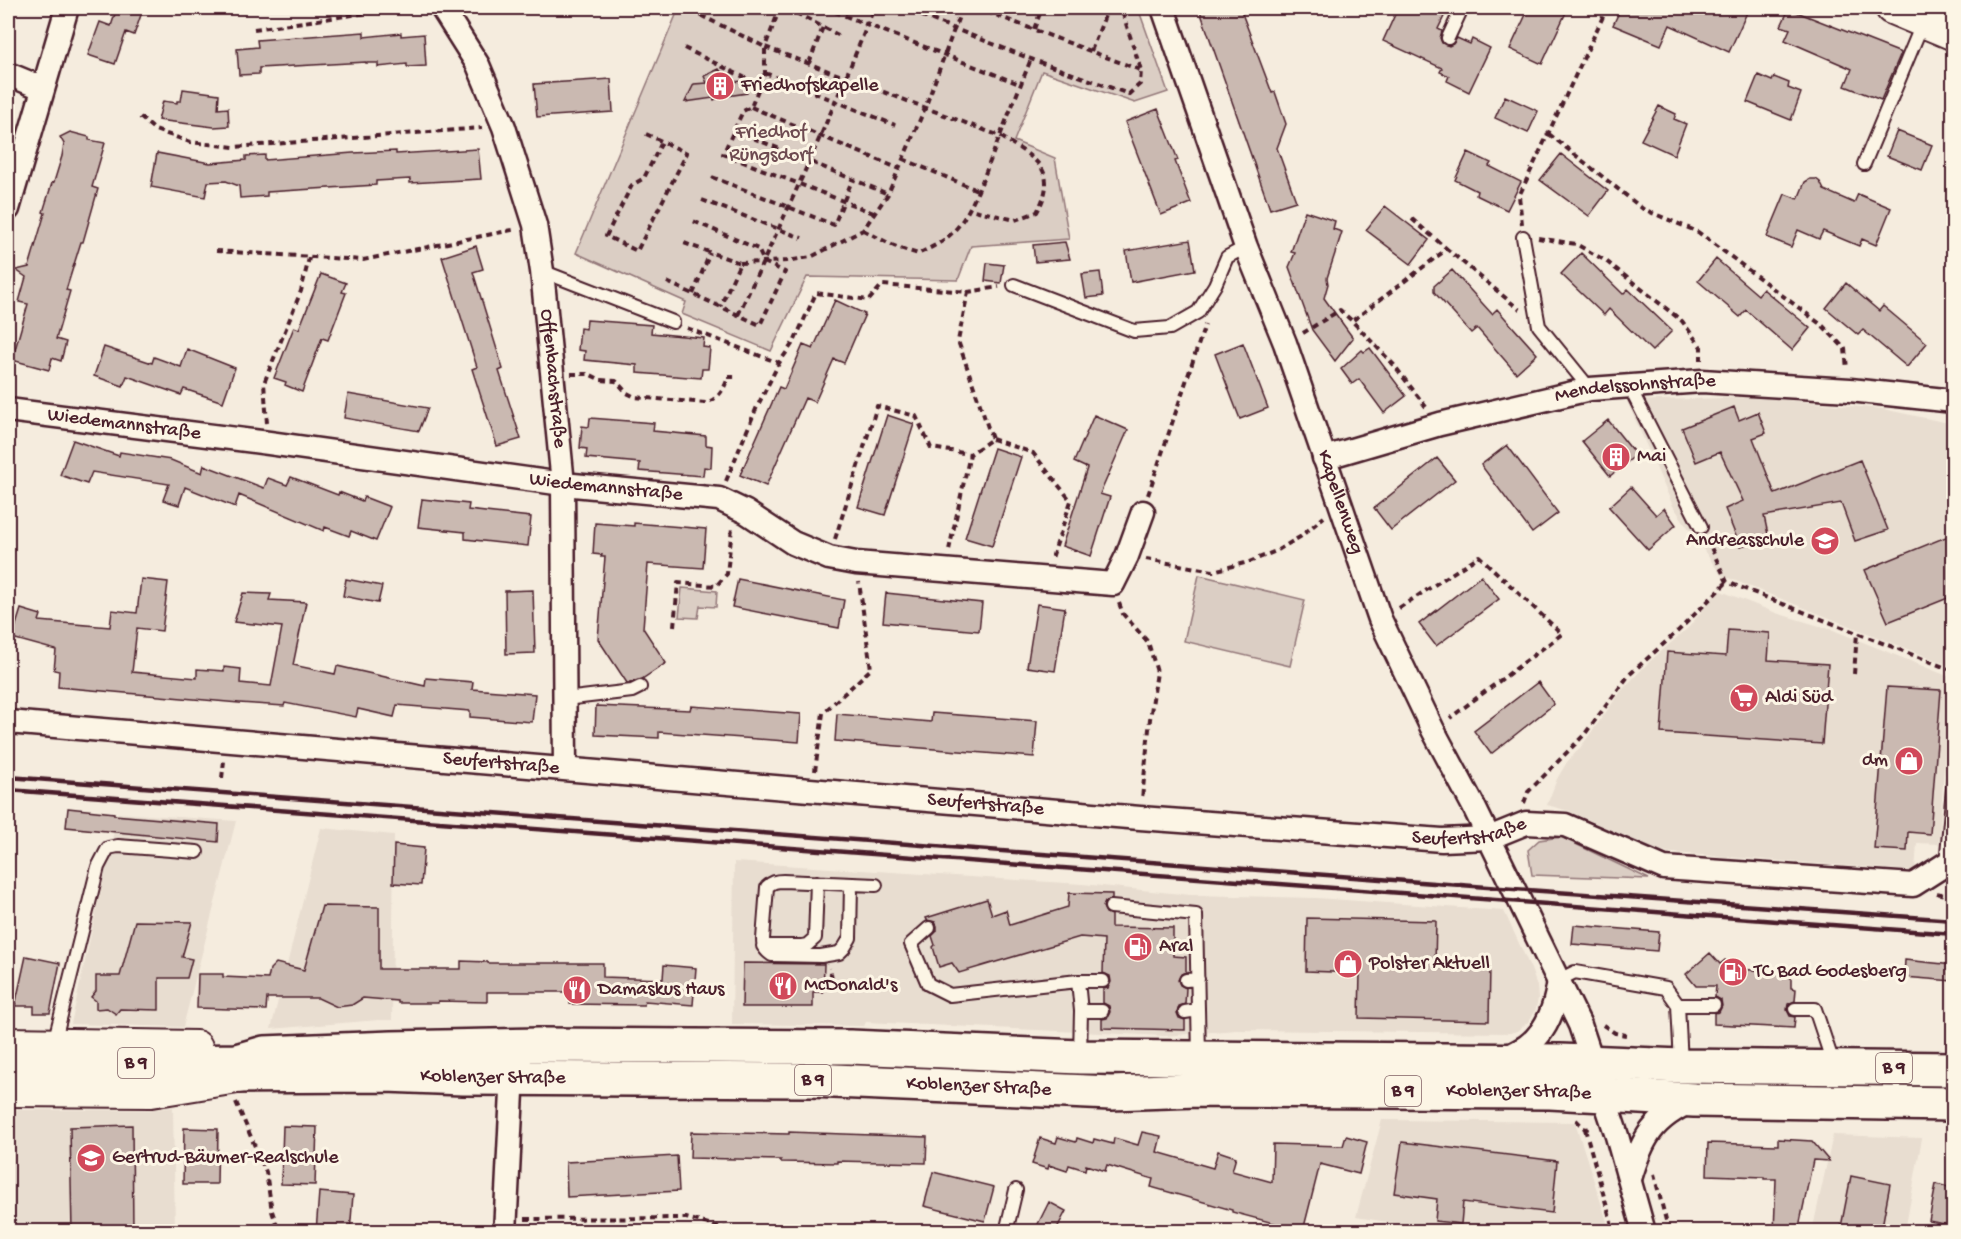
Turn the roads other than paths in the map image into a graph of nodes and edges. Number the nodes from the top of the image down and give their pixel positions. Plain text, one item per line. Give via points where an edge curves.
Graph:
1 (67, 8) edge
2 (442, 8) edge
3 (1163, 8) edge
4 (1462, 8) edge
5 (1892, 8) edge
6 (1924, 21) junction
7 (1953, 34) edge
8 (1448, 38) dead end
9 (8, 74) edge
10 (42, 88) junction
11 (1864, 164) dead end
12 (8, 209) edge
13 (1523, 237) road end
14 (1246, 248) junction
15 (542, 271) junction
16 (1014, 285) road end
17 (673, 322) road end
18 (1629, 386) junction
19 (1590, 389) junction
20 (1953, 401) edge
21 (8, 410) edge
22 (1324, 458) junction
23 (563, 484) junction
24 (1143, 512) road end
25 (1701, 527) road end
26 (640, 687) dead end
27 (565, 699) junction
28 (8, 722) edge
29 (565, 768) junction
30 (1953, 777) edge
31 (1489, 838) junction
32 (197, 852) dead end
33 (1950, 865) edge
34 (817, 882) junction
35 (851, 884) junction
36 (876, 885) dead end
37 (1112, 907) dead end
38 (929, 928) dead end
39 (763, 942) junction
40 (1558, 980) junction
41 (1078, 981) junction
42 (1103, 981) dead end
43 (1678, 1005) junction
44 (1714, 1005) dead end
45 (1795, 1009) dead end
46 (1080, 1011) junction
47 (1102, 1011) dead end
48 (8, 1044) edge
49 (54, 1044) junction
50 (539, 1046) junction
51 (1953, 1053) edge
52 (1080, 1057) junction
53 (1502, 1060) junction
54 (8, 1062) edge
55 (1594, 1062) junction
56 (1681, 1066) junction
57 (1834, 1068) junction
58 (1953, 1070) edge
59 (8, 1074) edge
60 (246, 1074) junction
61 (1198, 1074) junction
62 (515, 1077) junction
63 (8, 1090) edge
64 (1604, 1095) junction
65 (1694, 1100) junction
66 (1953, 1105) edge
67 (1630, 1179) junction
68 (1016, 1190) dead end
69 (506, 1225) edge
70 (1006, 1232) edge
71 (1644, 1232) edge

1 - 10 street
2 - 15 street, Offenbachstraße via 478,65 504,127 535,225
3 - 14 street, Kapellenweg
4 - 8 lane
5 - 6 main road
6 - 7 main road
6 - 11 lane
9 - 10 street
10 - 12 street
13 - 19 lane via 1539,326
14 - 16 lane via 1227,257 1198,312 1170,328 1134,331
14 - 22 street, Kapellenweg via 1285,344
15 - 17 lane
15 - 23 street, Offenbachstraße
18 - 19 street, Mendelssohnstraße
18 - 20 street, Mendelssohnstraße via 1701,381
18 - 25 lane
19 - 22 street, Mendelssohnstraße via 1440,424
21 - 23 street, Wiedemannstraße
22 - 31 street, Kapellenweg via 1380,619
23 - 24 street, Wiedemannstraße via 727,503 793,543 829,558 856,563 1113,584
23 - 27 street, Offenbachstraße
26 - 27 lane via 632,692
27 - 29 street, Offenbachstraße
28 - 29 street, Seufertstraße
29 - 31 street, Seufertstraße via 1140,818 1442,840
30 - 33 lane, Seufertstraße
31 - 33 street, Seufertstraße via 1526,823 1565,825 1664,868 1912,885
31 - 40 street, Kapellenweg
32 - 49 lane via 108,848 98,867
34 - 35 lane
34 - 39 lane via 775,881 767,887
34 - 39 lane via 815,938 802,946
35 - 36 lane
35 - 39 lane via 850,938 838,953 772,955
37 - 61 lane via 1196,915 1192,1011
38 - 41 lane via 911,944 928,984 950,995
40 - 43 lane via 1575,972 1666,988
40 - 53 street via 1556,1001 1542,1029 1529,1045
40 - 55 street, Kapellenweg
41 - 42 lane
41 - 46 lane
43 - 44 lane
43 - 56 lane
45 - 57 lane via 1815,1009
46 - 47 lane
46 - 52 lane
48 - 49 main road, Koblenzer Straße
49 - 60 main road, Koblenzer Straße via 236,1048
50 - 52 main road, Koblenzer Straße / B 9 via 850,1047
50 - 60 main road, Koblenzer Straße / B 9 via 392,1048
50 - 62 street
51 - 57 main road
52 - 61 main road, Koblenzer Straße / B 9
53 - 55 main road, Koblenzer Straße / B 9
53 - 61 main road, Koblenzer Straße / B 9
54 - 60 main road, B 9 via 236,1061
55 - 56 main road, Koblenzer Straße / B 9
55 - 64 street, Kapellenweg
56 - 57 main road, Koblenzer Straße / B 9
57 - 58 main road, Koblenzer Straße / B 9
59 - 60 main road, B 9
60 - 62 main road, Koblenzer Straße / B 9
60 - 63 main road, Koblenzer Straße via 151,1091
61 - 62 main road, Koblenzer Straße / B 9 via 1111,1093 811,1080
61 - 64 main road, Koblenzer Straße / B 9
62 - 69 street
64 - 65 main road, Koblenzer Straße / B 9
64 - 67 street, Kapellenweg
65 - 66 main road, Koblenzer Straße / B 9
65 - 67 street via 1677,1108 1650,1131
67 - 71 street, Kapellenweg
68 - 70 lane

